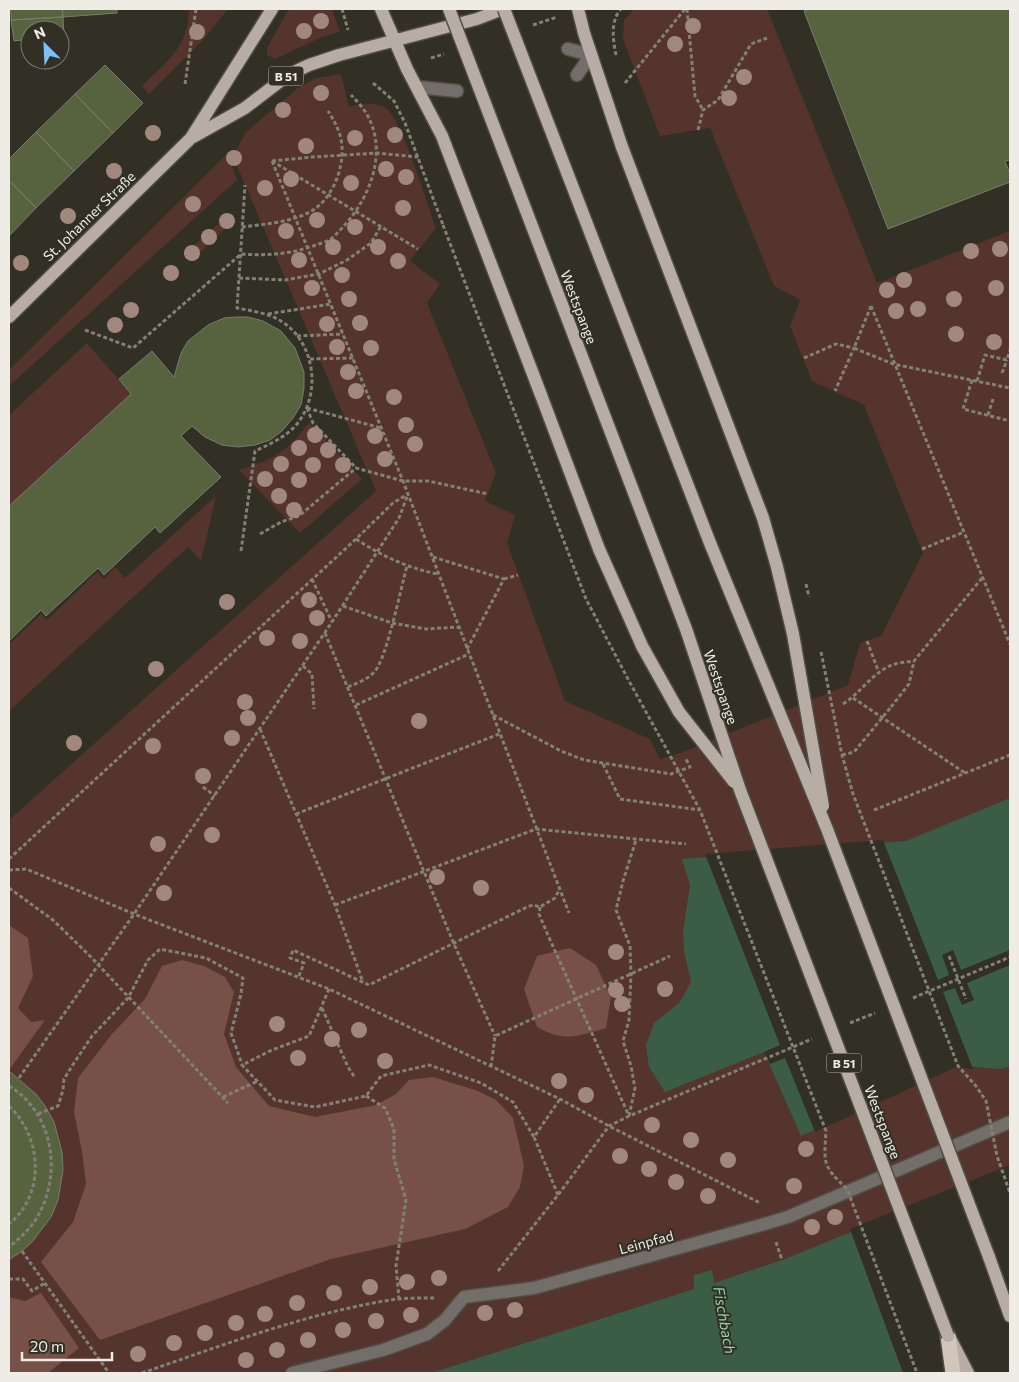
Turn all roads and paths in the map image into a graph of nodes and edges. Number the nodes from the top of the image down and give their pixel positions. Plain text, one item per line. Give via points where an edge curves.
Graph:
1 (196, 9) edge
2 (272, 9) edge
3 (342, 9) edge
4 (381, 9) edge
5 (449, 9) edge
6 (504, 9) edge
7 (578, 9) edge
8 (621, 9) edge
9 (686, 9) edge
10 (349, 31) dead end
11 (767, 38) dead end
12 (394, 41) junction
13 (568, 49) dead end
14 (591, 55) junction
15 (617, 57) dead end
16 (622, 74) dead end
17 (577, 75) dead end
18 (373, 83) dead end
19 (185, 84) dead end
20 (417, 87) junction
21 (457, 90) dead end
22 (351, 95) dead end
23 (703, 110) junction
24 (328, 111) dead end
25 (698, 130) dead end
26 (191, 138) junction
27 (376, 153) junction
28 (342, 155) junction
29 (418, 157) junction
30 (272, 161) junction
31 (245, 185) dead end
32 (329, 195) junction
33 (357, 212) junction
34 (295, 218) junction
35 (242, 226) junction
36 (381, 226) junction
37 (308, 248) junction
38 (418, 249) dead end
39 (241, 254) junction
40 (319, 274) junction
41 (239, 278) junction
42 (331, 304) junction
43 (268, 314) junction
44 (9, 317) edge
45 (85, 330) dead end
46 (343, 334) junction
47 (297, 336) junction
48 (854, 348) junction
49 (1010, 350) edge
50 (353, 358) junction
51 (804, 358) dead end
52 (310, 359) junction
53 (1007, 360) junction
54 (893, 364) junction
55 (1002, 373) dead end
56 (972, 380) junction
57 (977, 381) junction
58 (1010, 388) edge
59 (835, 391) dead end
60 (992, 399) dead end
61 (307, 408) junction
62 (988, 415) junction
63 (1010, 421) edge
64 (381, 428) junction
65 (356, 468) junction
66 (403, 481) junction
67 (408, 494) junction
68 (488, 494) dead end
69 (964, 532) junction
70 (260, 534) dead end
71 (356, 539) junction
72 (922, 549) dead end
73 (241, 552) dead end
74 (378, 553) junction
75 (432, 557) junction
76 (407, 566) junction
77 (439, 574) junction
78 (518, 575) dead end
79 (982, 578) junction
80 (312, 579) junction
81 (504, 579) junction
82 (805, 580) dead end
83 (809, 598) dead end
84 (342, 606) junction
85 (332, 622) junction
86 (392, 623) junction
87 (459, 627) junction
88 (325, 632) junction
89 (867, 641) dead end
90 (1010, 644) edge
91 (820, 647) dead end
92 (467, 648) junction
93 (469, 654) junction
94 (914, 661) junction
95 (303, 666) junction
96 (879, 673) junction
97 (348, 687) junction
98 (853, 698) junction
99 (843, 704) dead end
100 (356, 706) junction
101 (314, 709) dead end
102 (492, 715) junction
103 (260, 730) junction
104 (500, 734) junction
105 (842, 755) junction
106 (1010, 755) edge
107 (602, 763) junction
108 (690, 767) dead end
109 (966, 773) junction
110 (386, 778) junction
111 (203, 787) dead end
112 (740, 790) junction
113 (215, 796) junction
114 (700, 810) junction
115 (874, 810) dead end
116 (296, 814) junction
117 (827, 828) junction
118 (536, 829) junction
119 (636, 840) junction
120 (686, 844) dead end
121 (9, 859) edge
122 (9, 870) edge
123 (425, 871) junction
124 (9, 888) edge
125 (559, 890) junction
126 (335, 905) junction
127 (540, 906) junction
128 (569, 913) dead end
129 (134, 914) junction
130 (454, 944) junction
131 (670, 956) dead end
132 (948, 956) dead end
133 (1010, 957) edge
134 (98, 965) junction
135 (631, 974) junction
136 (299, 976) junction
137 (958, 979) junction
138 (363, 982) junction
139 (329, 989) junction
140 (128, 998) junction
141 (576, 999) junction
142 (907, 1000) dead end
143 (966, 1000) dead end
144 (322, 1007) junction
145 (494, 1036) junction
146 (767, 1058) dead end
147 (242, 1065) junction
148 (491, 1067) junction
149 (19, 1078) dead end
150 (355, 1078) dead end
151 (258, 1081) junction
152 (9, 1086) edge
153 (366, 1096) junction
154 (223, 1097) junction
155 (560, 1100) junction
156 (228, 1103) dead end
157 (9, 1106) edge
158 (38, 1114) junction
159 (629, 1116) junction
160 (1010, 1122) edge
161 (609, 1126) junction
162 (534, 1137) junction
163 (1010, 1193) edge
164 (558, 1195) junction
165 (788, 1217) junction
166 (9, 1224) edge
167 (775, 1241) dead end
168 (9, 1247) edge
169 (22, 1251) dead end
170 (989, 1257) junction
171 (782, 1260) dead end
172 (9, 1279) edge
173 (45, 1283) junction
174 (1010, 1294) edge
175 (479, 1295) junction
176 (464, 1297) junction
177 (399, 1299) junction
178 (1010, 1316) edge
179 (948, 1336) junction
180 (108, 1373) edge
181 (142, 1373) edge
182 (292, 1373) edge
183 (917, 1373) edge
184 (953, 1373) edge
185 (968, 1373) edge

1 - 19 path
2 - 26 main road, St. Johanner Straße / B 51
3 - 10 path
4 - 12 main road
5 - 112 main road, Westspange, bridge via 686,629
6 - 12 main road, St. Johanner Straße / B 51
6 - 117 main road, bridge via 710,543
7 - 14 main road
8 - 15 path via 612,34
9 - 16 path via 625,83
9 - 23 path via 695,96
11 - 23 path via 751,44 718,100
12 - 20 main road
12 - 26 main road, St. Johanner Straße / B 51 via 308,65 288,75 246,108
13 - 14 lane
14 - 17 lane
14 - 117 main road, bridge via 622,147 763,518 793,634
18 - 29 path via 394,101
20 - 21 lane
20 - 112 main road, bridge via 442,136 598,549 642,646 679,712
22 - 27 path via 363,107 372,124
23 - 25 path
24 - 28 path via 341,137
26 - 44 main road, St. Johanner Straße / B 51
27 - 28 path
27 - 29 path
27 - 33 path via 368,192
28 - 30 path
28 - 32 path via 339,175
29 - 114 path, bridge via 586,598
30 - 32 path
30 - 34 path
31 - 35 path
32 - 33 path
32 - 34 path via 316,209
33 - 36 path
33 - 37 path via 330,239
34 - 35 path
34 - 37 path
35 - 39 path
36 - 38 path
36 - 40 path via 371,243
37 - 39 path via 274,254
37 - 40 path
39 - 41 path
39 - 45 path via 133,348
40 - 41 path via 285,280
40 - 42 path
41 - 43 path via 237,308
42 - 43 path
42 - 46 path
43 - 47 path
46 - 47 path
46 - 50 path
47 - 52 path
48 - 51 path via 836,344
48 - 54 path
48 - 54 path via 871,306
48 - 59 path
49 - 53 path
50 - 52 path
50 - 64 path
52 - 61 path via 312,388
53 - 55 path
53 - 57 path via 985,355
54 - 56 path
54 - 69 path
56 - 57 path
56 - 62 path via 963,408
57 - 58 path
60 - 62 path
61 - 64 path
61 - 65 path via 313,423
61 - 73 path via 297,424 283,436 255,451
62 - 63 path
64 - 66 path
65 - 66 path
65 - 70 path via 299,516
66 - 67 path
66 - 68 path via 428,481
67 - 71 path via 393,503
67 - 74 path via 399,518
67 - 75 path
69 - 72 path
69 - 79 path
71 - 74 path
71 - 80 path
74 - 76 path
74 - 84 path
75 - 77 path
75 - 81 path
76 - 77 path
76 - 86 path
77 - 87 path
78 - 81 path
79 - 90 path
79 - 94 path
80 - 85 path
80 - 121 path
81 - 92 path
82 - 83 path, bridge
84 - 85 path
84 - 86 path
85 - 88 path
86 - 87 path via 426,629
86 - 97 path via 376,671
87 - 92 path
88 - 95 path
88 - 97 path
89 - 96 path
91 - 105 path, bridge
92 - 93 path
93 - 100 path
93 - 102 path
94 - 96 path via 894,664
94 - 105 path, bridge via 909,684 854,752
95 - 101 path via 312,674
95 - 103 path
96 - 98 path
97 - 100 path
98 - 99 path
98 - 109 path
100 - 110 path
102 - 104 path
102 - 107 path via 561,751
103 - 113 path
103 - 116 path
104 - 110 path
104 - 118 path
105 - 163 path, bridge via 853,794 958,1066 986,1101 997,1156
106 - 109 path
107 - 108 path via 671,774
107 - 114 path via 620,799
109 - 115 path
110 - 116 path
110 - 123 path
111 - 113 path
112 - 179 main road, Westspange / B 51, bridge
113 - 129 path
114 - 183 path, bridge via 826,1131 825,1163 847,1189
116 - 126 path
117 - 170 main road, bridge
118 - 119 path
118 - 123 path
118 - 125 path
119 - 120 path
119 - 135 path via 616,910 630,946
122 - 129 path via 26,869
123 - 126 path
123 - 130 path
124 - 134 path via 53,920
125 - 127 path via 555,898
125 - 128 path
126 - 138 path
127 - 130 path via 527,907
127 - 141 path via 544,927
129 - 134 path
129 - 136 path
130 - 138 path via 369,985
130 - 145 path
131 - 135 path
132 - 137 path
133 - 137 path
134 - 140 path
134 - 149 path
135 - 141 path
135 - 159 path via 629,1020 623,1041 635,1088
136 - 138 path via 304,964 290,958 293,950
136 - 139 path
137 - 142 path
137 - 143 path
139 - 144 path
139 - 148 path
140 - 147 path via 148,960 160,949 206,958 243,978 231,1032
140 - 154 path
140 - 158 path via 92,1036 74,1063 64,1080 58,1106
141 - 145 path
141 - 159 path
144 - 147 path via 309,1036
144 - 150 path
145 - 148 path
146 - 159 path
147 - 151 path
148 - 155 path
151 - 153 path via 275,1100 315,1107
151 - 154 path
152 - 158 path, bridge
153 - 162 path via 381,1076 429,1065 481,1083 513,1102
153 - 177 path via 385,1108 394,1129 394,1159 406,1200 396,1266
154 - 156 path
155 - 161 path
155 - 162 path
157 - 166 path via 28,1130 36,1167 26,1204
158 - 168 path, bridge via 51,1154 51,1181 35,1221
159 - 161 path
160 - 165 lane, Leinpfad
161 - 164 path
161 - 165 path
162 - 164 path
164 - 175 path
165 - 175 lane, Leinpfad via 534,1288
167 - 171 path
169 - 173 path
170 - 174 main road
170 - 178 main road
172 - 173 path via 23,1280 32,1291
173 - 180 path
175 - 176 lane, Leinpfad
176 - 177 path
176 - 182 lane via 445,1320 427,1334 383,1350
177 - 181 path via 315,1316
179 - 184 highway
179 - 185 main road, Westspange / B 51

